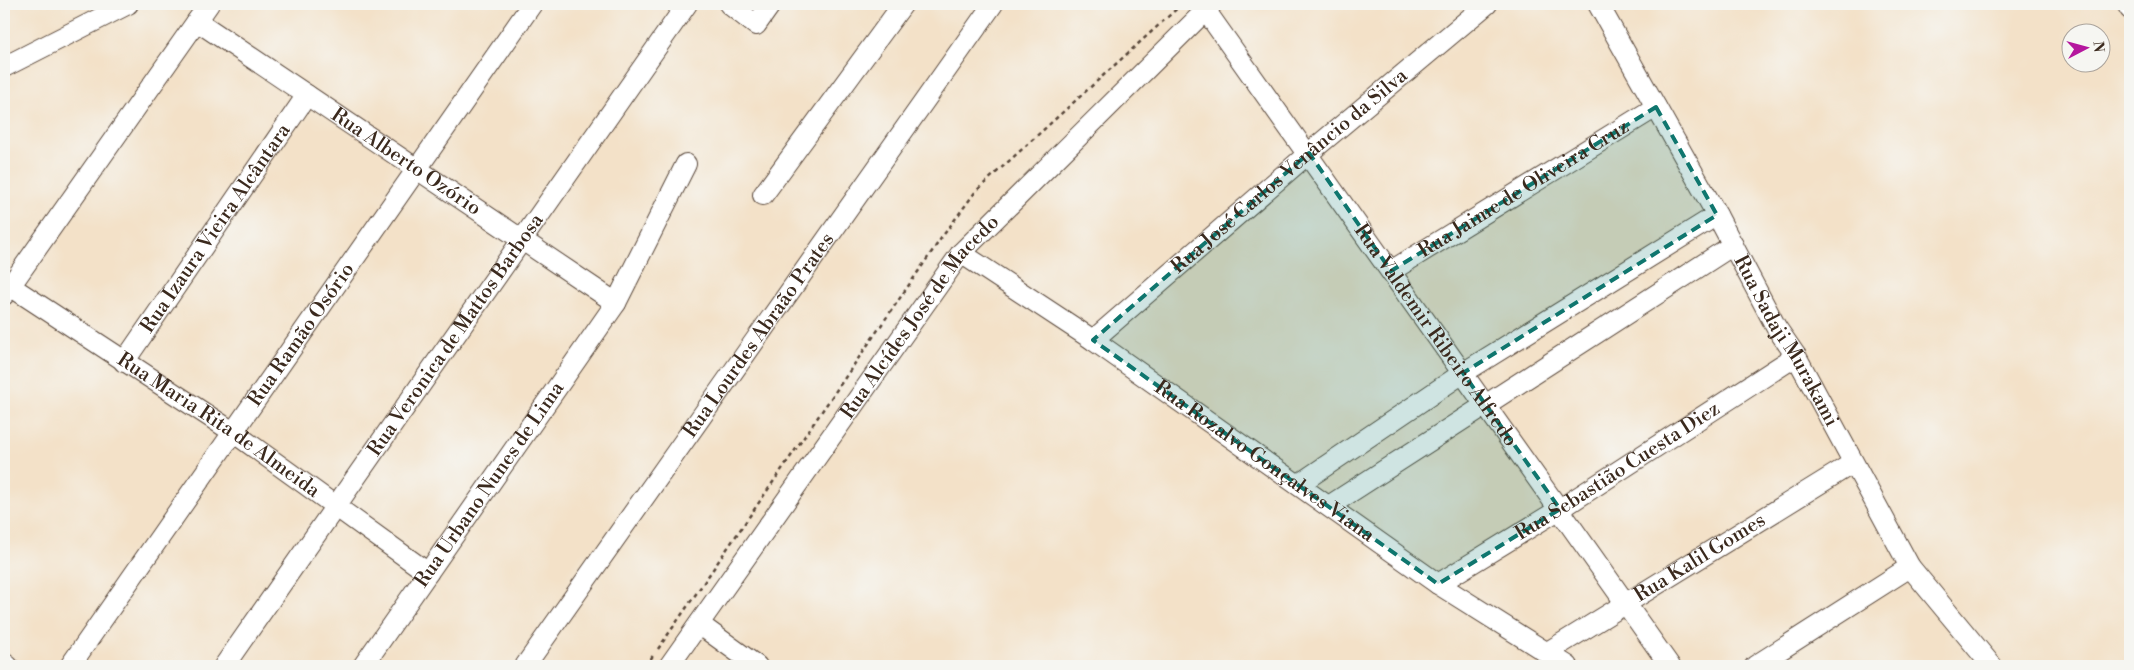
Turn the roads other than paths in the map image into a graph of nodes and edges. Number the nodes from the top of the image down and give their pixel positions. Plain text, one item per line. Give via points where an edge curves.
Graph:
1 (128, 4) edge
2 (209, 4) edge
3 (532, 4) edge
4 (688, 4) edge
5 (729, 4) edge
6 (771, 4) edge
7 (902, 4) edge
8 (993, 4) edge
9 (1488, 4) edge
10 (1598, 4) edge
11 (2127, 4) edge
12 (1207, 5) edge
13 (2130, 9) edge
14 (197, 21) junction
15 (4, 67) edge
16 (307, 96) junction
17 (1656, 106) junction
18 (1309, 153) junction
19 (686, 164) dead end
20 (416, 169) junction
21 (763, 196) dead end
22 (1717, 215) junction
23 (522, 240) junction
24 (1733, 245) junction
25 (961, 253) junction
26 (1391, 271) junction
27 (6, 287) edge
28 (616, 303) junction
29 (1094, 340) junction
30 (1796, 356) junction
31 (124, 362) junction
32 (1463, 373) junction
33 (1486, 405) junction
34 (233, 432) junction
35 (1853, 463) junction
36 (1299, 484) junction
37 (336, 506) junction
38 (1329, 506) junction
39 (1560, 509) junction
40 (1910, 567) junction
41 (428, 573) junction
42 (1438, 584) junction
43 (1626, 604) junction
44 (699, 624) junction
45 (1546, 652) junction
46 (4, 663) edge
47 (8, 666) edge
48 (70, 666) edge
49 (224, 666) edge
50 (363, 666) edge
51 (525, 666) edge
52 (669, 666) edge
53 (757, 666) edge
54 (1568, 666) edge
55 (1670, 666) edge
56 (1755, 666) edge
57 (1992, 666) edge

1 - 15 street
2 - 14 street
3 - 20 street, Rua Ramão Osório
4 - 23 street, Rua Veronica de Mattos Barbosa
5 - 6 street via 756,25
7 - 21 street
8 - 51 street, Rua Lourdes Abraão Prates
9 - 18 street, Rua José Carlos Venâncio da Silva
10 - 17 street, Rua Sadaji Murakami
11 - 13 street
12 - 18 street, Rua Valdemir Ribeiro Alfredo
12 - 25 street, Rua Alcídes José de Macedo
14 - 16 street, Rua Alberto Ozório
14 - 27 street
16 - 20 street, Rua Alberto Ozório
16 - 31 street, Rua Izaura Vieira Alcântara
17 - 22 street, Rua Sadaji Murakami
17 - 26 street, Rua Jaime de Oliveira Cruz
18 - 26 street, Rua Valdemir Ribeiro Alfredo
18 - 29 street, Rua José Carlos Venâncio da Silva
19 - 28 street, Rua Urbano Nunes de Lima
20 - 23 street, Rua Alberto Ozório
20 - 34 street, Rua Ramão Osório
22 - 24 street, Rua Sadaji Murakami
22 - 32 street
23 - 28 street, Rua Alberto Ozório
23 - 37 street, Rua Veronica de Mattos Barbosa
24 - 30 street, Rua Sadaji Murakami via 1776,328
24 - 33 street
25 - 29 street, Rua Rozalvo Gonçalves Viana
25 - 44 street, Rua Alcídes José de Macedo
26 - 32 street, Rua Valdemir Ribeiro Alfredo
27 - 31 street, Rua Maria Rita de Almeida
28 - 41 street, Rua Urbano Nunes de Lima
29 - 36 street, Rua Rozalvo Gonçalves Viana
30 - 35 street, Rua Sadaji Murakami
30 - 39 street, Rua Sebastião Cuesta Diez
31 - 34 street, Rua Maria Rita de Almeida
32 - 33 street, Rua Valdemir Ribeiro Alfredo
32 - 36 street
33 - 38 street
33 - 39 street, Rua Valdemir Ribeiro Alfredo
34 - 37 street, Rua Maria Rita de Almeida
34 - 48 street, Rua Ramão Osório
35 - 40 street, Rua Sadaji Murakami
35 - 43 street, Rua Kalil Gomes
36 - 38 street, Rua Rozalvo Gonçalves Viana
37 - 41 street, Rua Maria Rita de Almeida
37 - 49 street, Rua Veronica de Mattos Barbosa
38 - 42 street, Rua Rozalvo Gonçalves Viana
39 - 42 street, Rua Sebastião Cuesta Diez
39 - 43 street, Rua Valdemir Ribeiro Alfredo
40 - 56 street
40 - 57 street, Rua Sadaji Murakami
41 - 50 street, Rua Urbano Nunes de Lima
42 - 45 street, Rua Rozalvo Gonçalves Viana
43 - 45 street, Rua Kalil Gomes
43 - 55 street, Rua Valdemir Ribeiro Alfredo
44 - 52 street, Rua Alcídes José de Macedo
44 - 53 street
45 - 54 street, Rua Rozalvo Gonçalves Viana
46 - 47 street

